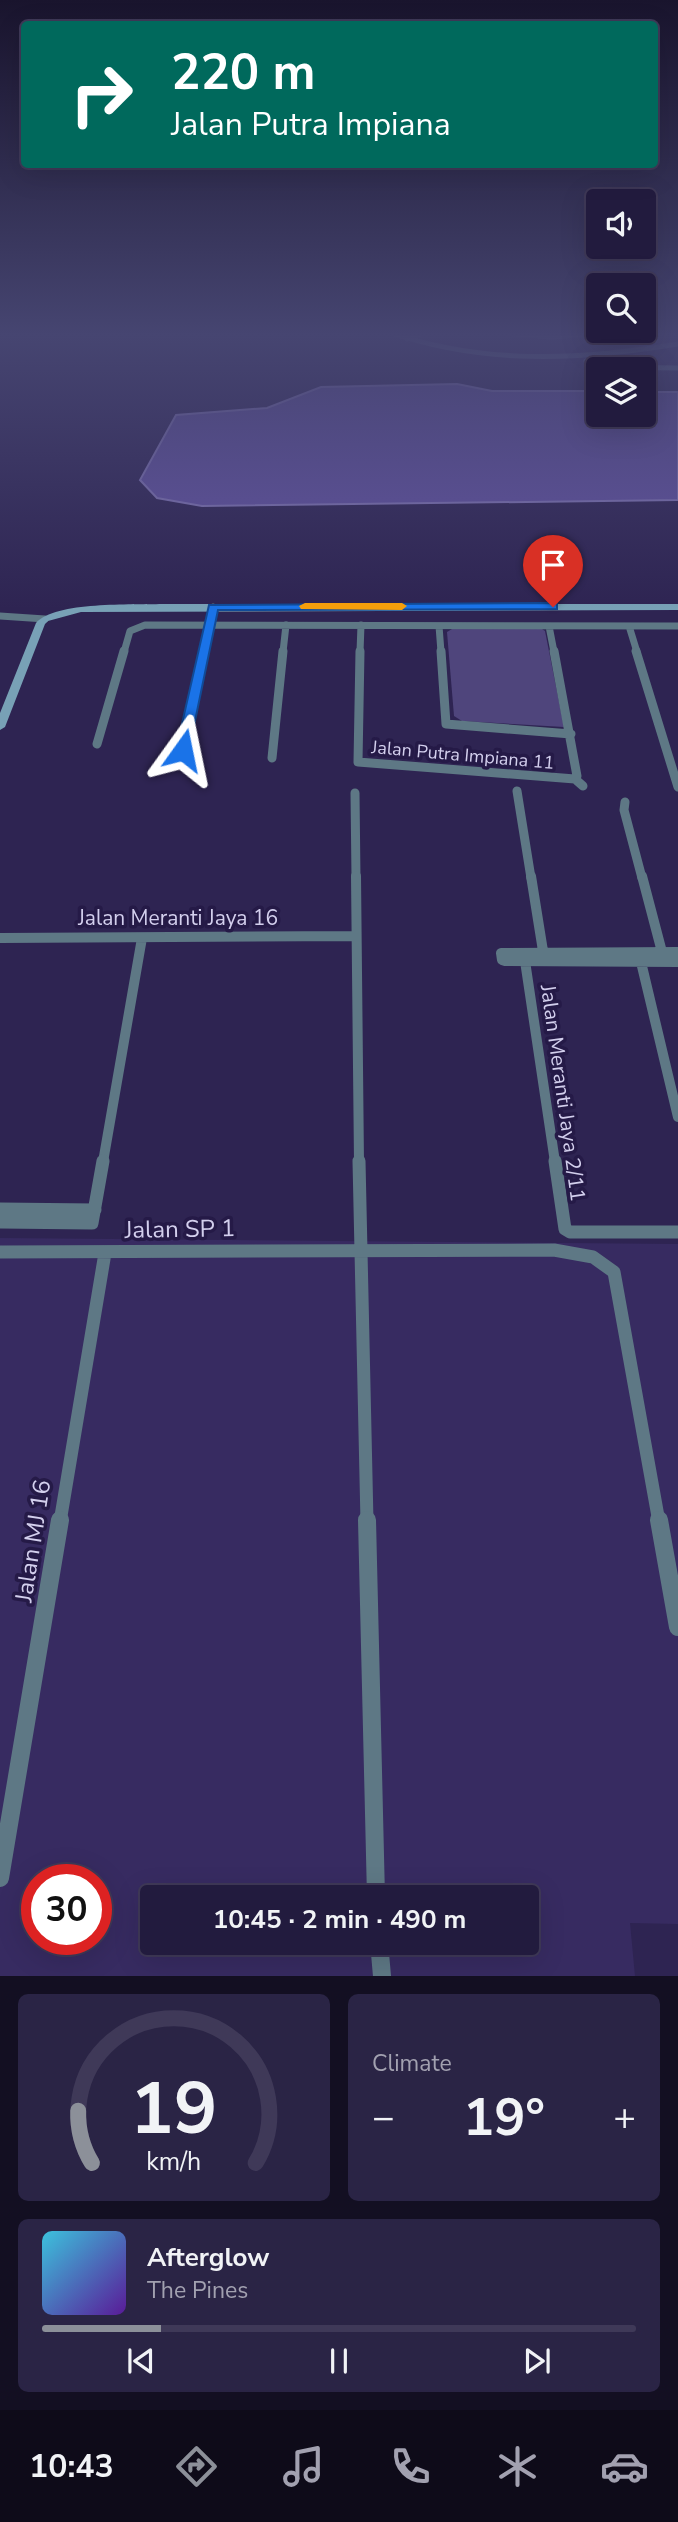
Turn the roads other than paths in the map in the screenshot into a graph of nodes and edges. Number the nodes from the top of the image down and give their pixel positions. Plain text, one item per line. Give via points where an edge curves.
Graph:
1 (678, 607) edge
2 (212, 609) junction
3 (502, 610) junction
4 (678, 613) edge
5 (63, 615) junction
6 (0, 616) edge
7 (45, 619) junction
8 (208, 625) junction
9 (286, 625) junction
10 (361, 625) junction
11 (439, 626) junction
12 (499, 626) junction
13 (508, 626) junction
14 (549, 626) junction
15 (629, 626) junction
16 (678, 626) edge
17 (0, 727) edge
18 (571, 734) junction
19 (97, 744) dead end
20 (183, 750) dead end
21 (272, 758) dead end
22 (575, 779) junction
23 (583, 786) dead end
24 (678, 787) edge
25 (517, 791) dead end
26 (355, 793) dead end
27 (624, 806) dead end
28 (355, 936) junction
29 (0, 938) edge
30 (142, 938) junction
31 (543, 951) junction
32 (662, 952) junction
33 (678, 952) edge
34 (525, 961) junction
35 (641, 962) junction
36 (678, 962) edge
37 (678, 1117) edge
38 (0, 1209) edge
39 (93, 1216) junction
40 (0, 1222) edge
41 (678, 1232) edge
42 (360, 1249) junction
43 (0, 1252) edge
44 (105, 1253) junction
45 (678, 1627) edge
46 (0, 1878) edge
47 (376, 1885) edge
48 (380, 1955) edge
49 (382, 1976) edge

1 - 3 street
2 - 3 street
2 - 5 street
2 - 5 street via 81,609
2 - 8 street
3 - 4 street
3 - 12 street
3 - 13 street
5 - 7 street
6 - 7 street
7 - 17 street
8 - 9 street
8 - 19 street via 145,625 130,631
8 - 20 street
9 - 10 street
9 - 21 street
10 - 11 street
10 - 22 street, Jalan Putra Impiana 11 via 358,762
11 - 12 street
11 - 18 street via 446,724
12 - 13 street
13 - 14 street
14 - 15 street
14 - 18 street
15 - 16 street
15 - 24 street
18 - 22 street
22 - 23 street
25 - 31 street
26 - 28 street
27 - 32 street
28 - 30 street, Jalan Meranti Jaya 16
28 - 42 street
29 - 30 street, Jalan Meranti Jaya 16
30 - 39 street
31 - 32 street
31 - 34 street via 501,953 505,961
32 - 33 street
34 - 35 street
34 - 41 street, Jalan Meranti Jaya 2/11 via 565,1229
35 - 36 street
35 - 37 street
38 - 39 street
39 - 40 street
42 - 44 street, Jalan SP 1
42 - 45 street, Jalan SP 1 via 570,1251 605,1261 614,1272
42 - 47 street
43 - 44 street, Jalan SP 1
44 - 46 street, Jalan MJ 16
48 - 49 street

